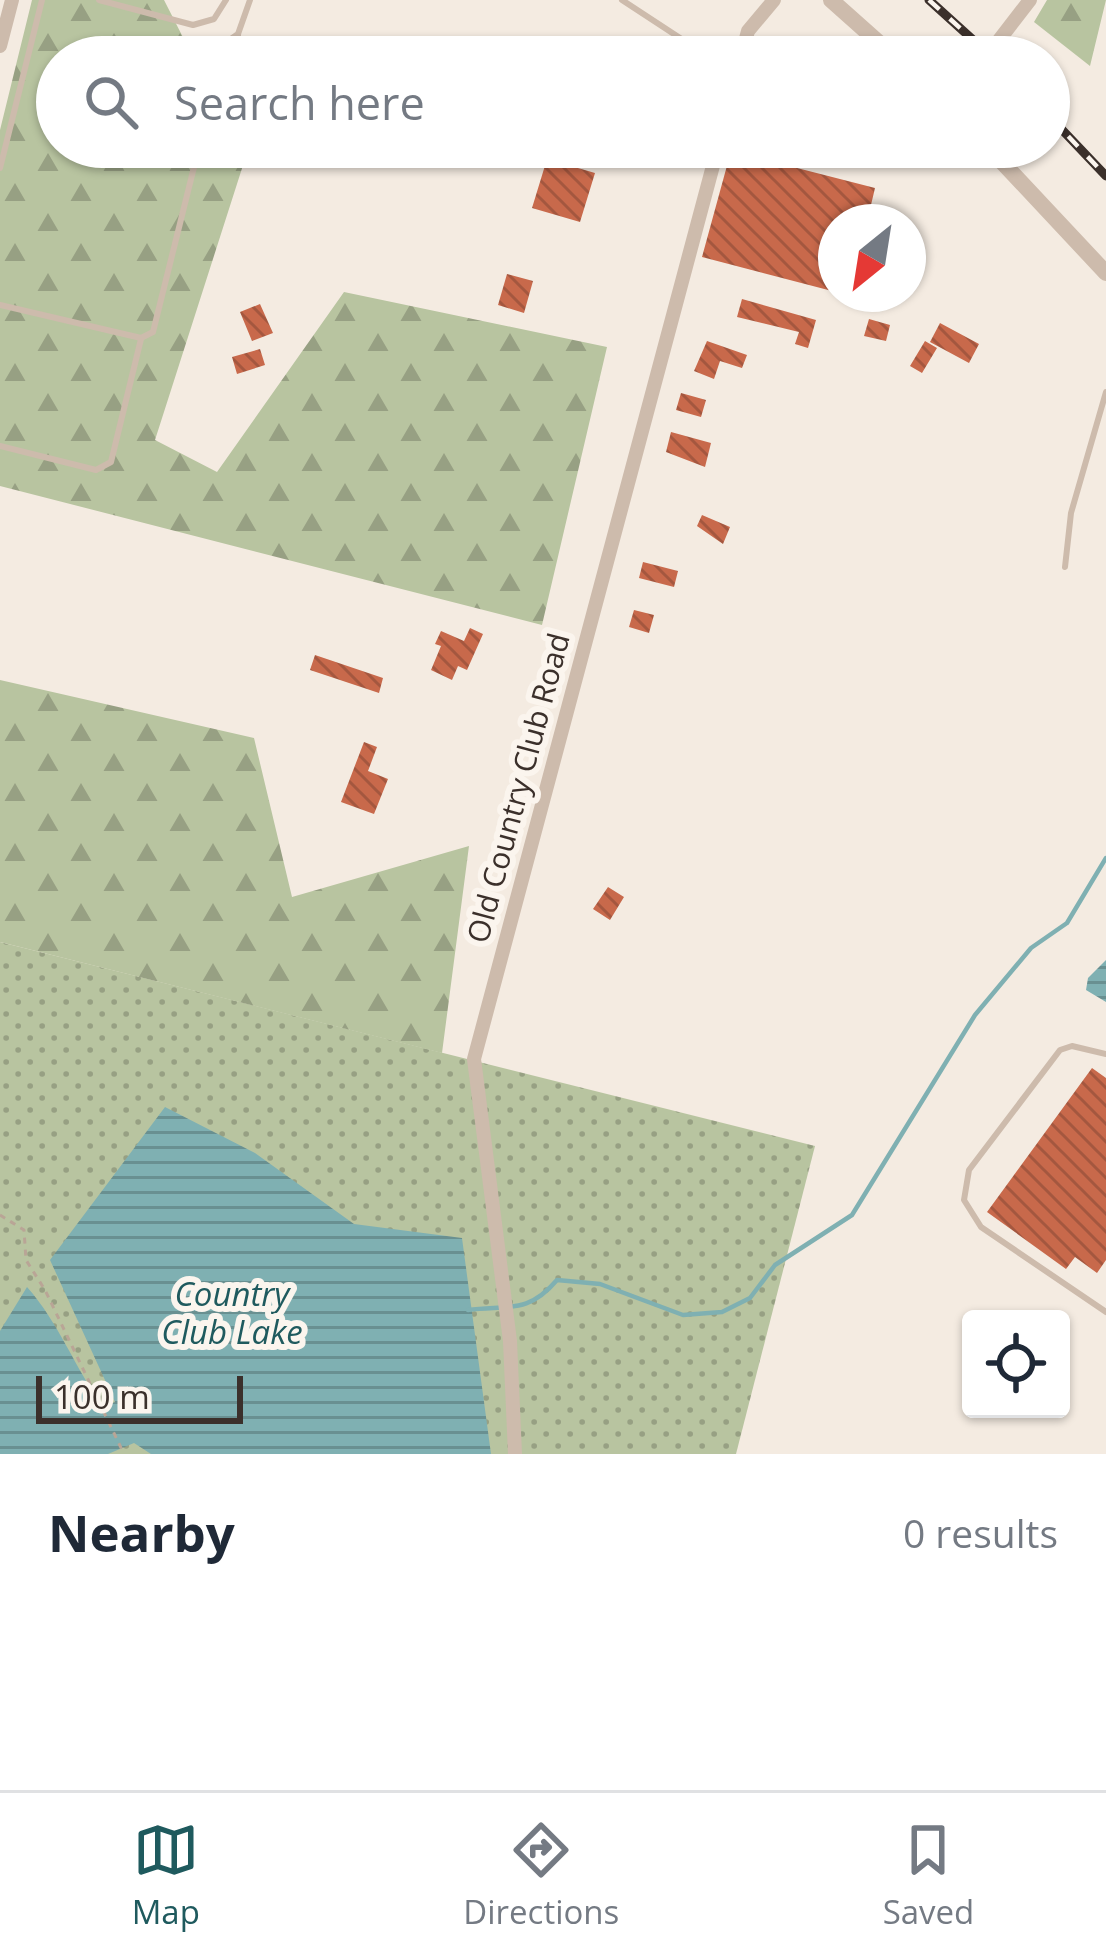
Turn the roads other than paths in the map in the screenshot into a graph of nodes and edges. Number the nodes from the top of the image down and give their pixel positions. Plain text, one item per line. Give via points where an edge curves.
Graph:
1 (12, 0) edge
2 (43, 0) edge
3 (99, 0) edge
4 (226, 0) edge
5 (250, 0) edge
6 (622, 0) edge
7 (774, 0) edge
8 (831, 0) edge
9 (1030, 0) edge
10 (238, 34) joint
11 (235, 36) edge
12 (677, 36) edge
13 (747, 36) edge
14 (872, 36) edge
15 (1002, 36) edge
16 (0, 46) edge
17 (0, 168) edge
18 (194, 168) edge
19 (712, 168) edge
20 (1008, 168) edge
21 (1106, 273) edge
22 (0, 304) edge
23 (141, 338) junction
24 (1106, 392) edge
25 (0, 446) edge
26 (1065, 567) dead end
27 (1106, 1054) edge
28 (1106, 1312) edge
29 (515, 1454) edge

1 - 16 street
2 - 17 lane
3 - 4 lane via 193,25 214,19
5 - 10 lane
6 - 12 lane
7 - 13 street
8 - 14 street
9 - 15 street
10 - 11 lane
18 - 23 lane via 153,332
19 - 29 street, Old Country Club Road via 474,1059 507,1317
20 - 21 street
22 - 23 lane
23 - 25 lane via 111,462 96,470
24 - 26 lane via 1071,513
27 - 28 lane via 1060,1050 969,1170 964,1200 981,1227

